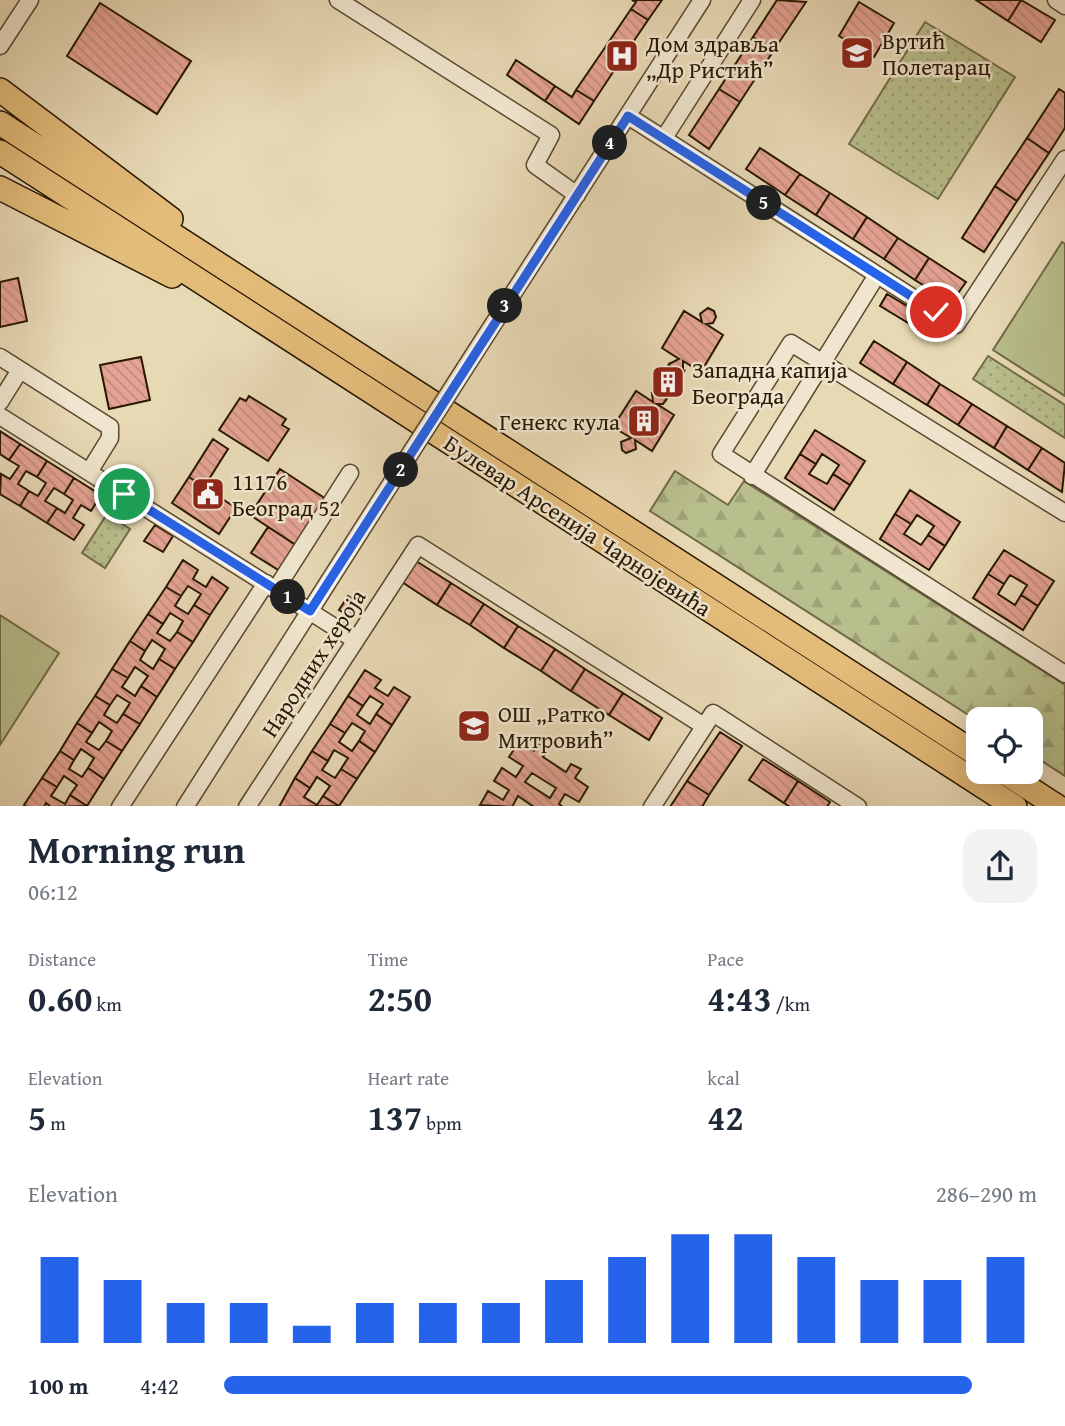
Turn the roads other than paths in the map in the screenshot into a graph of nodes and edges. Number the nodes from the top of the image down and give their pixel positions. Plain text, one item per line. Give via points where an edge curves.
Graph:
1 (30, 0) edge
2 (338, 0) edge
3 (702, 0) edge
4 (752, 0) edge
5 (1056, 0) edge
6 (1065, 6) edge
7 (0, 46) edge
8 (0, 90) edge
9 (628, 116) junction
10 (0, 123) edge
11 (664, 138) junction
12 (0, 152) edge
13 (1065, 159) edge
14 (0, 188) edge
15 (577, 195) junction
16 (217, 265) junction
17 (877, 275) junction
18 (201, 282) junction
19 (0, 358) edge
20 (824, 363) junction
21 (20, 370) junction
22 (0, 402) edge
23 (0, 416) edge
24 (89, 472) junction
25 (350, 473) dead end
26 (752, 476) junction
27 (1065, 513) edge
28 (271, 586) junction
29 (310, 611) junction
30 (355, 640) junction
31 (1065, 674) edge
32 (704, 726) junction
33 (966, 747) edge
34 (1023, 784) edge
35 (121, 806) edge
36 (186, 806) edge
37 (248, 806) edge
38 (653, 806) edge
39 (856, 806) edge
40 (1013, 806) edge
41 (1057, 806) edge

1 - 7 street
2 - 15 street via 551,135 535,165
3 - 9 street, Народних хероја
4 - 11 street
5 - 6 street
8 - 16 highway via 203,245
9 - 11 street
9 - 15 street, Народних хероја
10 - 16 highway, Булевар Арсенија Чарнојевића
11 - 17 street
12 - 18 highway, Булевар Арсенија Чарнојевића
13 - 17 street via 956,325
14 - 18 highway via 161,272
15 - 29 street, Народних хероја, bridge
16 - 33 highway, Булевар Арсенија Чарнојевића
17 - 20 street
18 - 40 highway, Булевар Арсенија Чарнојевића
19 - 21 street
20 - 26 street
20 - 26 street via 790,343 721,454
20 - 27 street
21 - 22 street
21 - 24 street via 110,427 110,438
23 - 24 street
24 - 28 street
25 - 28 street
26 - 31 street
28 - 29 street
28 - 35 street
29 - 30 street
29 - 36 street, Народних хероја
30 - 32 street, Народних хероја via 418,545
30 - 37 street, Народних хероја
32 - 38 street
32 - 39 street via 712,713
34 - 41 highway

